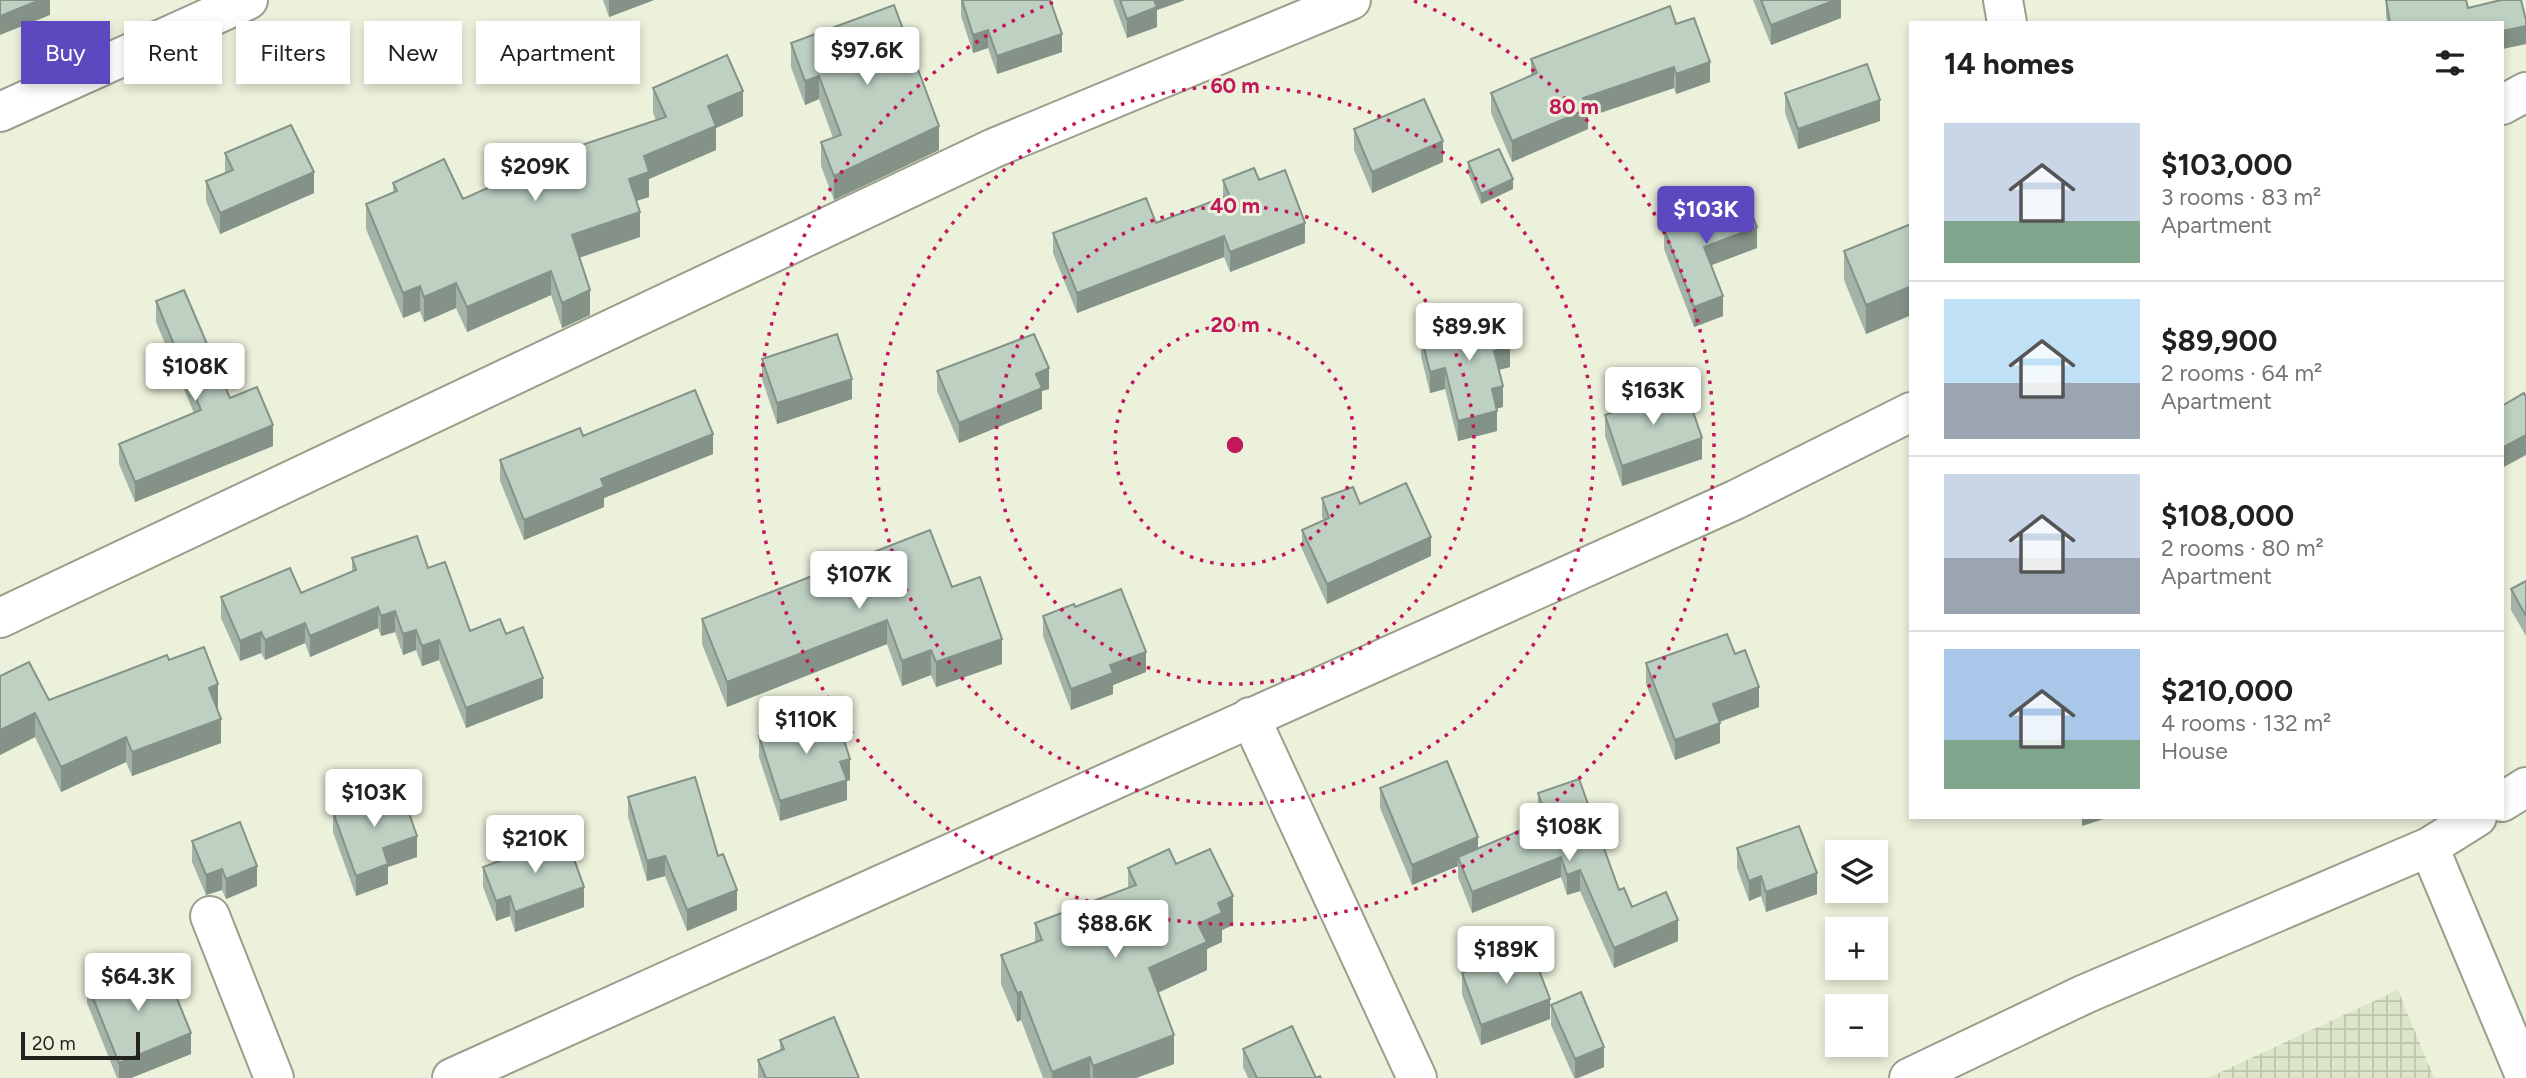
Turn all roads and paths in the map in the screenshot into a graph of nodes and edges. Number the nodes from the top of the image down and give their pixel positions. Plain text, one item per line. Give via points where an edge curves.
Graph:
1 (248, 0) edge
2 (1351, 0) edge
3 (2003, 0) edge
4 (2007, 21) edge
5 (2526, 92) edge
6 (2504, 104) edge
7 (0, 112) edge
8 (1909, 413) edge
9 (0, 618) edge
10 (1250, 717) junction
11 (2526, 787) edge
12 (2504, 801) edge
13 (2474, 819) edge
14 (2429, 847) junction
15 (210, 916) dead end
16 (274, 1078) edge
17 (452, 1078) edge
18 (1417, 1078) edge
19 (1909, 1078) edge
20 (2526, 1078) edge

1 - 7 street
2 - 9 street via 994,148
3 - 4 street
5 - 6 street
8 - 10 street via 1735,500
10 - 17 street
10 - 18 street
11 - 12 street
13 - 14 street
14 - 19 street via 2085,994
14 - 20 street
15 - 16 street

